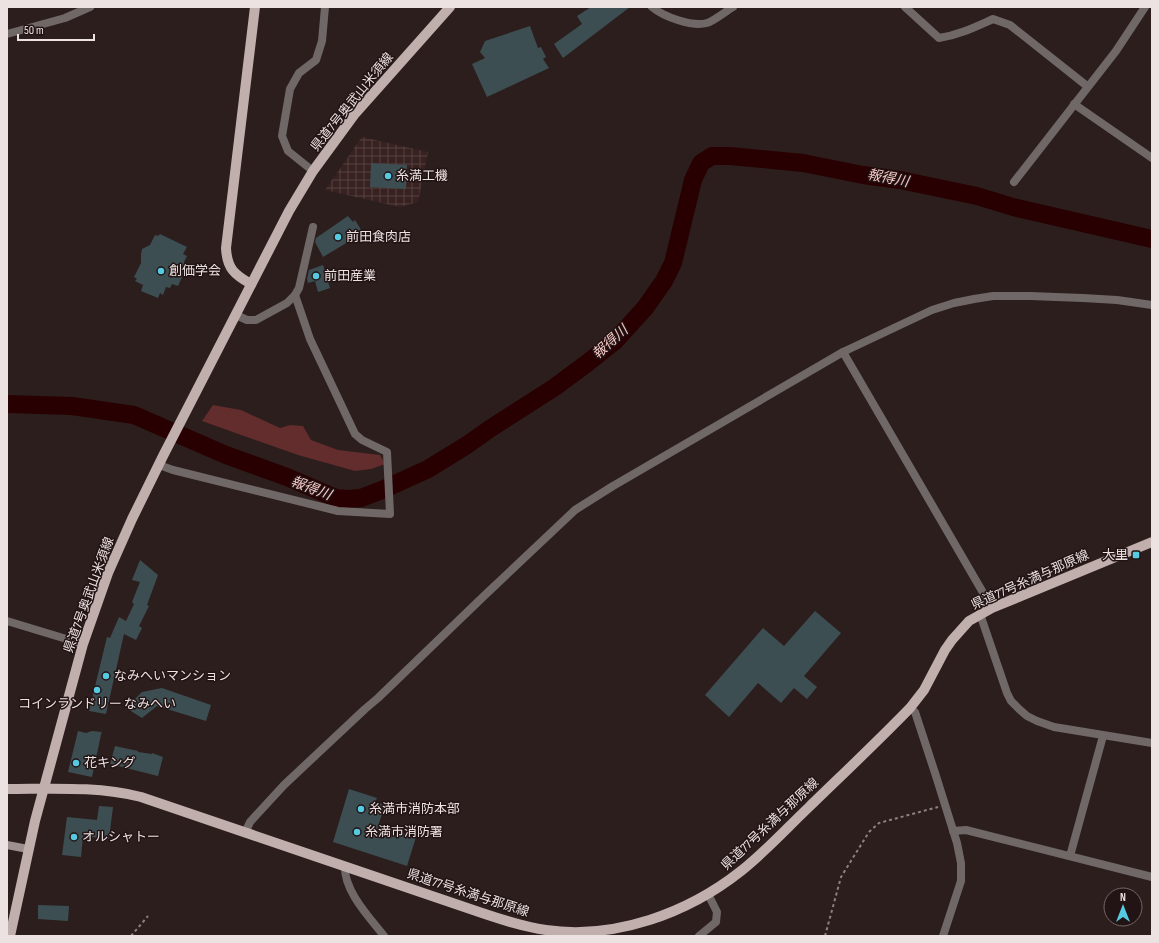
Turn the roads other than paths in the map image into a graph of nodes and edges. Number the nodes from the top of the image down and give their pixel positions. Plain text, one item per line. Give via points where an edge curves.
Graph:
1 (90, 7) edge
2 (255, 7) edge
3 (325, 7) edge
4 (450, 7) edge
5 (652, 7) edge
6 (733, 7) edge
7 (905, 7) edge
8 (1145, 7) edge
9 (7, 34) edge
10 (1087, 86) junction
11 (1074, 104) junction
12 (1152, 158) edge
13 (313, 171) junction
14 (1014, 182) dead end
15 (313, 227) dead end
16 (251, 284) junction
17 (295, 295) junction
18 (1152, 305) edge
19 (236, 315) junction
20 (843, 352) junction
21 (161, 461) junction
22 (1152, 542) edge
23 (992, 608) junction
24 (980, 614) junction
25 (7, 621) edge
26 (83, 644) junction
27 (910, 708) junction
28 (1103, 736) junction
29 (1152, 743) edge
30 (7, 788) edge
31 (45, 789) junction
32 (953, 831) junction
33 (245, 833) junction
34 (7, 844) edge
35 (28, 849) junction
36 (1070, 856) junction
37 (345, 867) junction
38 (1152, 877) edge
39 (708, 894) junction
40 (10, 936) edge
41 (384, 936) edge
42 (699, 936) edge
43 (943, 936) edge

1 - 9 street via 65,18
2 - 16 main road via 226,248 226,257 234,272
3 - 13 street via 322,41 316,60 299,73 290,89 282,136 288,151
4 - 13 main road, 県道7号奥武山米須線 via 354,115
5 - 6 street via 685,23 707,23
7 - 10 street via 939,38 953,36 993,19 1010,25
8 - 10 street via 1116,51
10 - 11 street
11 - 12 street
11 - 14 street
13 - 16 main road, 県道7号奥武山米須線 via 288,212
15 - 17 street via 299,288
16 - 19 main road, 県道7号奥武山米須線
17 - 19 street via 256,320 247,320
17 - 21 street via 310,338 356,434 362,440 387,452 390,514 338,511 180,472
18 - 20 street via 1068,297 993,296 932,310
19 - 21 main road, 県道7号奥武山米須線
20 - 23 street
20 - 33 street via 576,510 299,771 250,822
21 - 26 main road, 県道7号奥武山米須線 via 108,574
22 - 23 main road, 県道77号糸満与那原線
23 - 24 main road, 県道77号糸満与那原線
24 - 27 main road, 県道77号糸満与那原線 via 952,640 924,690
24 - 28 street via 1007,693 1019,709 1032,719 1048,725
25 - 26 street
26 - 31 main road, 県道7号奥武山米須線
27 - 32 street via 915,712
27 - 39 main road, 県道77号糸満与那原線 via 754,860
28 - 29 street
28 - 36 street
30 - 31 main road, 県道77号糸満与那原線
31 - 33 main road, 県道77号糸満与那原線 via 76,788 125,793
31 - 35 main road, 県道7号奥武山米須線
32 - 36 street via 966,830
32 - 43 street via 961,863 961,881
33 - 37 main road, 県道77号糸満与那原線
34 - 35 street
35 - 40 main road, 県道7号奥武山米須線
36 - 38 street
37 - 39 main road, 県道77号糸満与那原線 via 510,922 562,931 594,931 631,925 669,913
37 - 41 street via 349,886
39 - 42 street via 716,912 716,922

